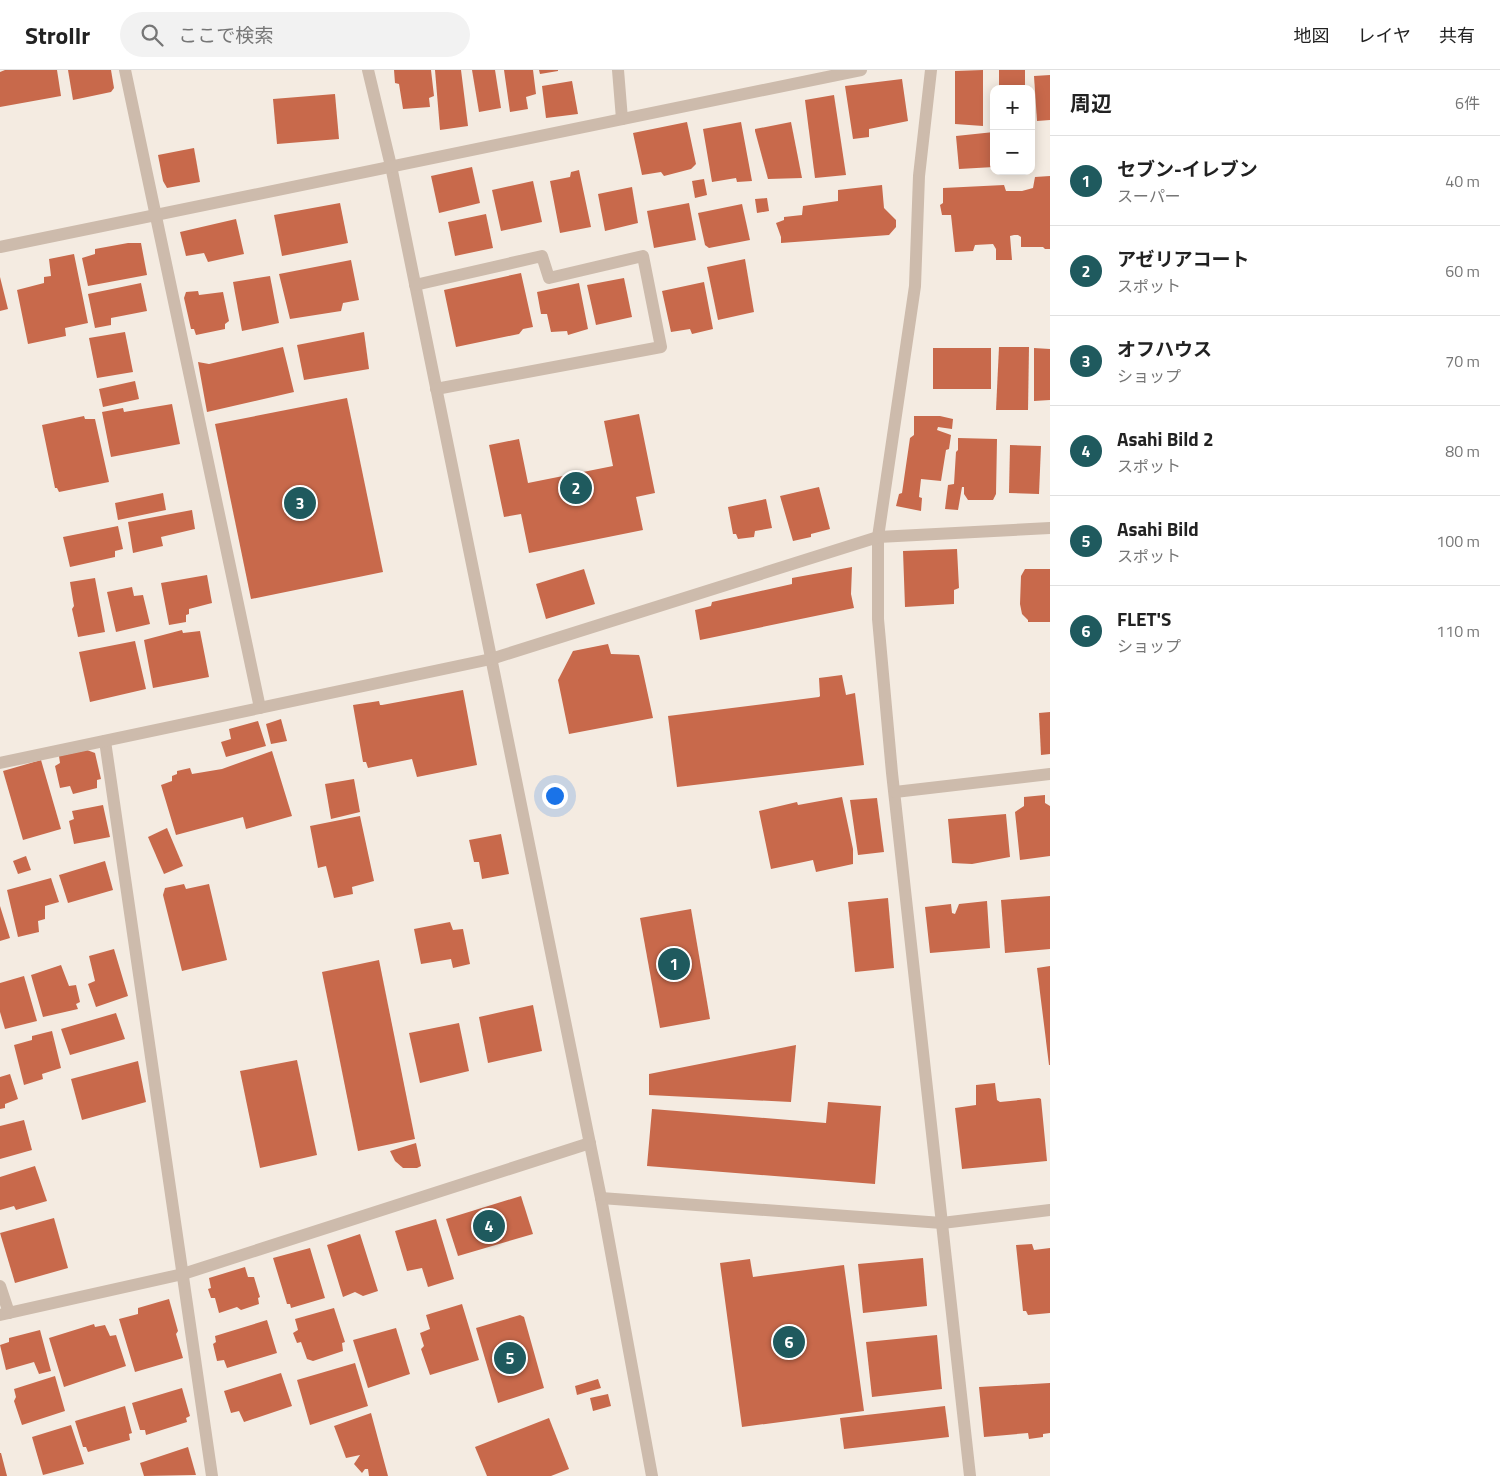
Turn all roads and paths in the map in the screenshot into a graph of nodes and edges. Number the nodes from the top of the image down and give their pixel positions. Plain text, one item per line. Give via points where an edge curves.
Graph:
1 (125, 70) edge
2 (368, 70) edge
3 (618, 70) edge
4 (861, 70) edge
5 (931, 70) edge
6 (622, 119) junction
7 (391, 166) junction
8 (155, 215) junction
9 (0, 247) edge
10 (415, 285) junction
11 (436, 389) junction
12 (1050, 528) edge
13 (878, 537) junction
14 (491, 659) junction
15 (260, 708) junction
16 (105, 741) junction
17 (0, 763) edge
18 (1050, 774) edge
19 (895, 792) junction
20 (590, 1143) junction
21 (601, 1198) junction
22 (1050, 1210) edge
23 (942, 1223) junction
24 (183, 1274) junction
25 (0, 1286) edge
26 (4, 1314) edge
27 (212, 1476) edge
28 (652, 1476) edge
29 (970, 1476) edge

1 - 8 street
2 - 7 street
3 - 6 street
4 - 6 street
5 - 13 street via 919,176 915,286
6 - 7 street
7 - 8 street
7 - 10 street
8 - 9 street
8 - 15 street
10 - 11 street
10 - 11 street via 542,256 549,278 643,256 661,348
11 - 14 street
12 - 13 street
13 - 14 street
13 - 19 street via 878,619
14 - 15 street
14 - 20 street
15 - 16 street
16 - 17 street
16 - 24 street
18 - 19 street
19 - 23 street
20 - 21 street
20 - 24 street
21 - 23 street
21 - 28 street
22 - 23 street
23 - 29 street
24 - 26 street
24 - 27 street
25 - 26 street

